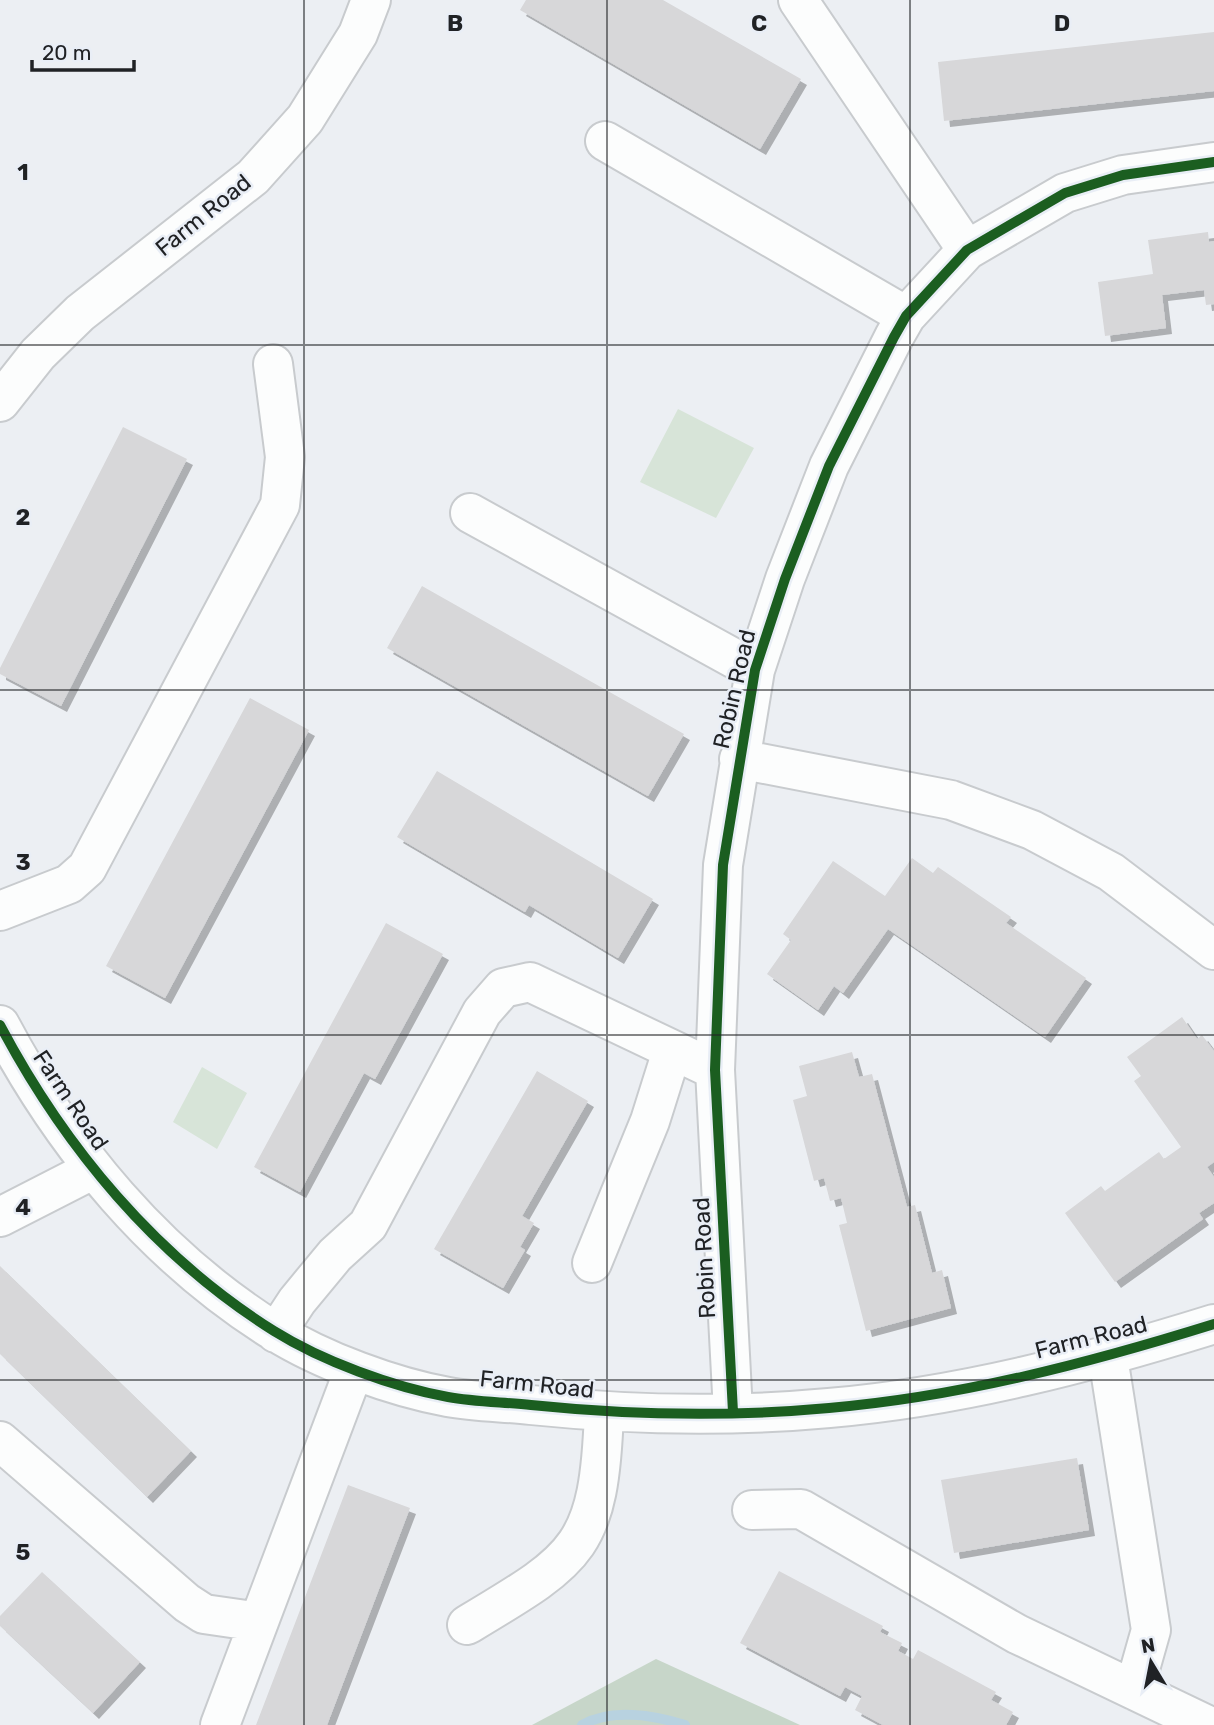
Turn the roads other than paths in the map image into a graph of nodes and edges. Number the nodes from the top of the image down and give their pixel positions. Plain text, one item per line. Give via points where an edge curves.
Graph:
1 (371, 0) edge
2 (798, 0) edge
3 (605, 141) dead end
4 (1214, 162) edge
5 (967, 250) junction
6 (906, 316) junction
7 (272, 364) dead end
8 (0, 402) edge
9 (470, 513) dead end
10 (755, 670) junction
11 (739, 758) junction
12 (0, 911) edge
13 (1214, 950) edge
14 (0, 1025) edge
15 (672, 1051) junction
16 (715, 1070) junction
17 (92, 1170) junction
18 (0, 1217) edge
19 (592, 1263) dead end
20 (1214, 1324) edge
21 (276, 1333) junction
22 (1108, 1357) junction
23 (354, 1370) junction
24 (604, 1412) junction
25 (733, 1412) junction
26 (0, 1441) edge
27 (752, 1510) dead end
28 (259, 1622) junction
29 (467, 1625) dead end
30 (1134, 1690) junction
31 (220, 1725) edge
32 (1207, 1725) edge

1 - 8 street, Farm Road via 358,34 305,119 253,177 80,313 38,354
2 - 5 street
3 - 6 street
4 - 5 street, Robin Road via 1123,175 1065,193
5 - 6 street, Robin Road
6 - 10 street, Robin Road via 829,466
7 - 12 street via 285,457 280,505 88,868 69,884
9 - 10 street
10 - 11 street, Robin Road
11 - 13 street via 951,800 1032,830 1111,872
11 - 16 street, Robin Road via 723,865
14 - 17 street, Farm Road via 27,1076
15 - 16 street
15 - 19 street via 650,1121
15 - 21 street via 530,982 503,988 482,1012 368,1225 335,1255
16 - 25 street, Robin Road
17 - 18 street
17 - 21 street, Farm Road via 198,1277
20 - 22 street, Farm Road
21 - 23 street, Farm Road
22 - 25 street, Farm Road via 967,1388 829,1408
22 - 30 street via 1151,1630
23 - 24 street, Farm Road via 447,1397
23 - 28 street
24 - 25 street, Farm Road
24 - 29 street via 600,1481 590,1522 569,1556 541,1580
26 - 28 street via 204,1614
27 - 30 street via 801,1509 1017,1634
28 - 31 street
30 - 32 street

